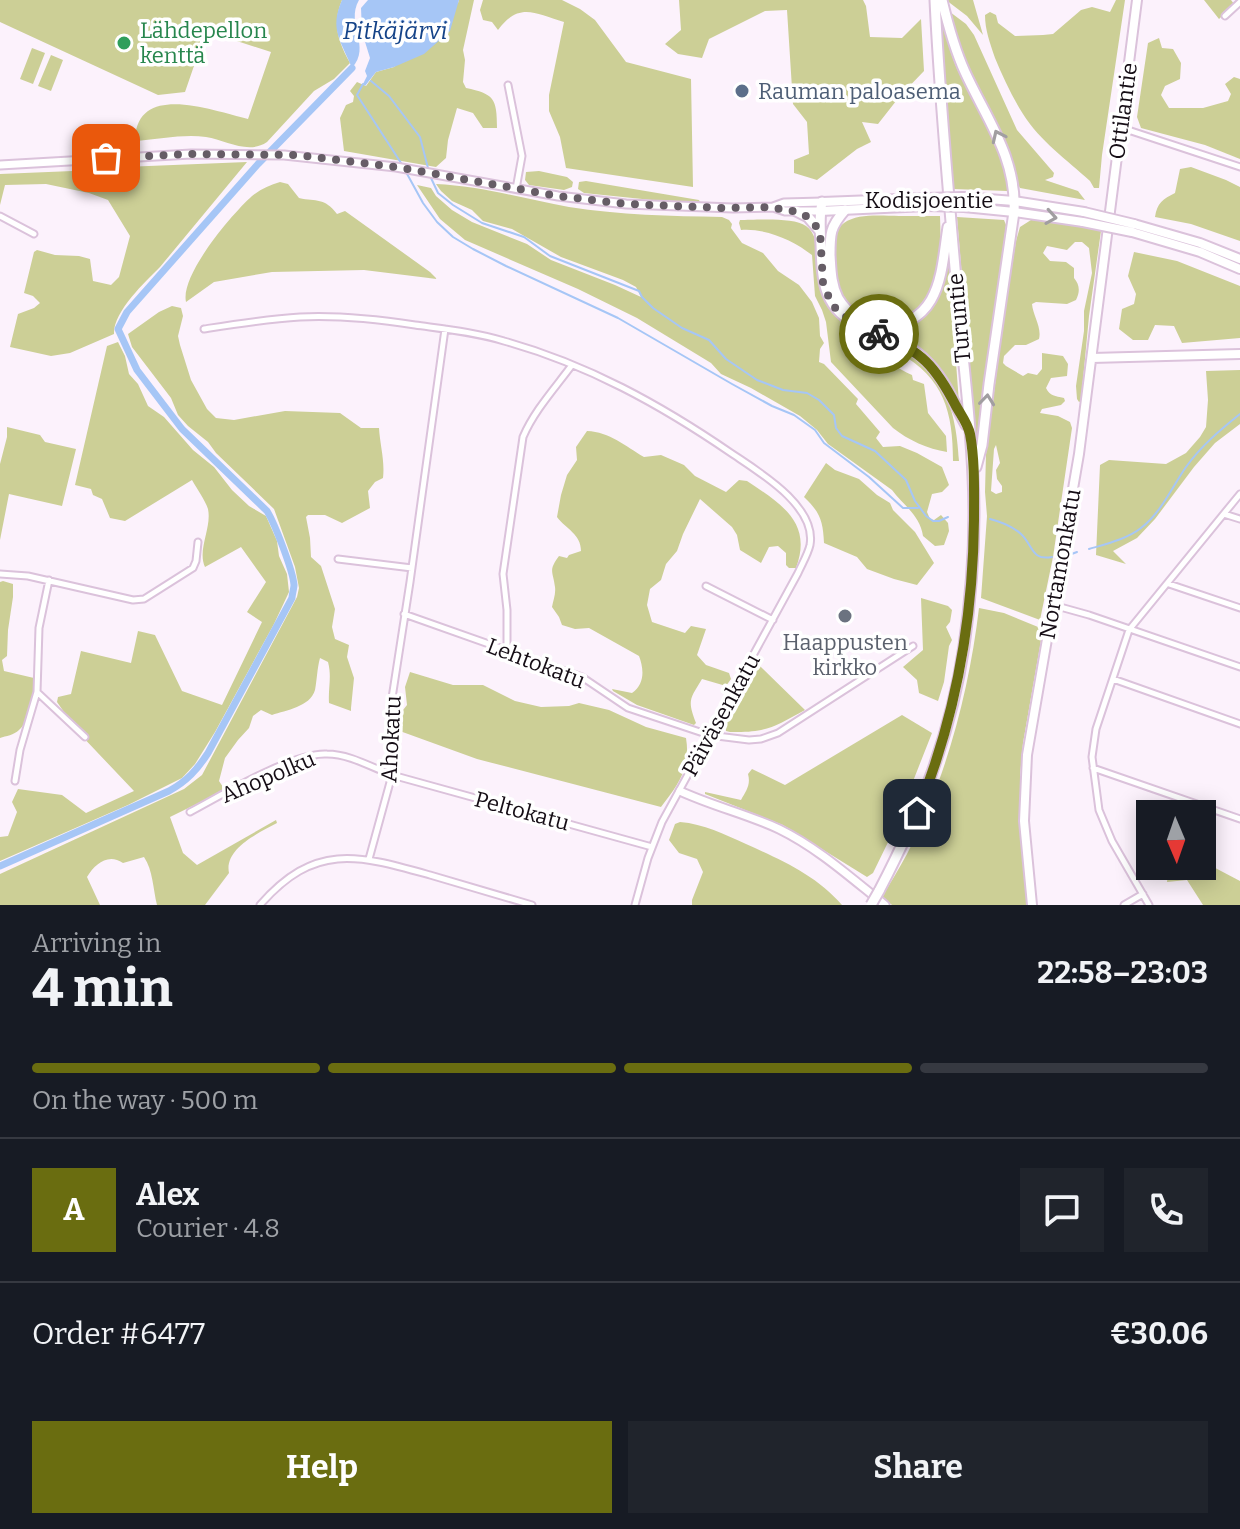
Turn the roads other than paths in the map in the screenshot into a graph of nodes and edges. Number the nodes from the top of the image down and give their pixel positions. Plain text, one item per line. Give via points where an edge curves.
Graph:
1 (935, 0) edge
2 (942, 0) edge
3 (1137, 0) edge
4 (1240, 2) edge
5 (1225, 16) dead end
6 (508, 85) dead end
7 (1121, 128) junction
8 (0, 165) edge
9 (1240, 167) edge
10 (516, 189) junction
11 (926, 202) junction
12 (1014, 206) junction
13 (773, 207) junction
14 (823, 208) junction
15 (845, 210) junction
16 (796, 211) junction
17 (0, 216) edge
18 (951, 216) junction
19 (1108, 222) joint
20 (1133, 228) junction
21 (825, 232) junction
22 (34, 234) dead end
23 (1240, 259) edge
24 (1240, 269) edge
25 (204, 329) dead end
26 (445, 329) junction
27 (1240, 354) edge
28 (1092, 358) junction
29 (573, 365) junction
30 (970, 431) junction
31 (973, 477) junction
32 (1240, 494) edge
33 (1224, 514) junction
34 (1240, 519) edge
35 (198, 542) dead end
36 (338, 559) dead end
37 (412, 568) junction
38 (0, 574) edge
39 (49, 580) junction
40 (1168, 584) junction
41 (706, 586) dead end
42 (1053, 605) junction
43 (1240, 608) edge
44 (404, 616) junction
45 (773, 620) junction
46 (1129, 630) junction
47 (913, 646) dead end
48 (507, 651) junction
49 (1240, 667) edge
50 (1113, 679) junction
51 (37, 692) junction
52 (1240, 724) edge
53 (709, 735) junction
54 (85, 737) dead end
55 (1093, 768) junction
56 (392, 775) junction
57 (15, 781) dead end
58 (680, 791) junction
59 (190, 812) dead end
60 (1240, 819) edge
61 (652, 847) junction
62 (369, 859) junction
63 (1143, 894) junction
64 (260, 905) edge
65 (532, 905) edge
66 (635, 905) edge
67 (871, 905) edge
68 (885, 905) edge
69 (1032, 905) edge
70 (1124, 905) edge
71 (1149, 905) edge

1 - 18 highway, Turuntie
12 -> 2 highway via 1005,151 955,49
3 - 7 main road, Ottilantie
4 - 5 street
6 - 10 street via 522,156
7 - 9 street
7 - 19 main road, Ottilantie
8 - 10 street, Kodisjoentie via 191,154 284,155 396,167
10 - 13 street, Kodisjoentie via 626,204
11 - 12 main road, Kodisjoentie, bridge
11 - 14 main road, Kodisjoentie
11 - 15 main road, Kodisjoentie
12 - 20 main road, Kodisjoentie, bridge
31 -> 12 highway via 982,445
13 - 14 street, Kodisjoentie via 784,203
13 - 16 street, Kodisjoentie
14 - 15 main road, Kodisjoentie
14 - 16 street, Kodisjoentie
14 - 21 highway
15 - 21 highway
16 - 21 highway
17 - 22 street
18 - 21 highway via 931,299 915,317 892,326 860,319 842,304 831,277
18 - 30 highway, Turuntie
19 - 28 main road, Nortamonkatu
20 - 23 main road via 1200,243
20 - 24 main road
21 - 30 highway via 823,283 832,305 852,322 922,356 940,376
25 - 26 street via 331,317
26 - 29 street via 504,341
26 - 37 street
27 - 28 main road
28 - 42 main road, Nortamonkatu
29 - 45 street, Päiväsenkatu via 691,426 764,476 799,508 810,544
29 - 48 street via 523,437 503,574
30 - 31 highway, Turuntie
31 - 67 highway, Turuntie, bridge via 970,591 948,724 909,832
32 - 33 street
33 - 34 street
33 - 40 street
35 - 39 street via 193,568 144,599 123,599
36 - 37 street
37 - 44 street
38 - 39 street
39 - 51 street via 39,628
40 - 43 street
40 - 46 street
41 - 45 street
42 - 46 street
42 - 69 main road, Nortamonkatu via 1025,776
44 - 48 street, Lehtokatu
44 - 56 street, Ahokatu via 392,698
45 - 53 street, Päiväsenkatu
46 - 49 street
46 - 50 street
47 - 53 street, Lehtokatu via 778,733 749,740
48 - 53 street, Lehtokatu via 582,677 628,708
50 - 52 street
50 - 55 street via 1092,746
51 - 54 street
51 - 57 street
53 - 58 street, Päiväsenkatu
55 - 60 street
55 - 63 street via 1103,822
56 - 59 street, Ahopolku via 347,758 314,755
56 - 61 street, Peltokatu
56 - 62 street, Ahokatu
58 - 61 street, Päiväsenkatu
58 - 68 street via 802,841
61 - 66 street, Päiväsenkatu
62 - 64 street via 342,858 303,869
62 - 65 street
63 - 70 street
63 - 71 street

